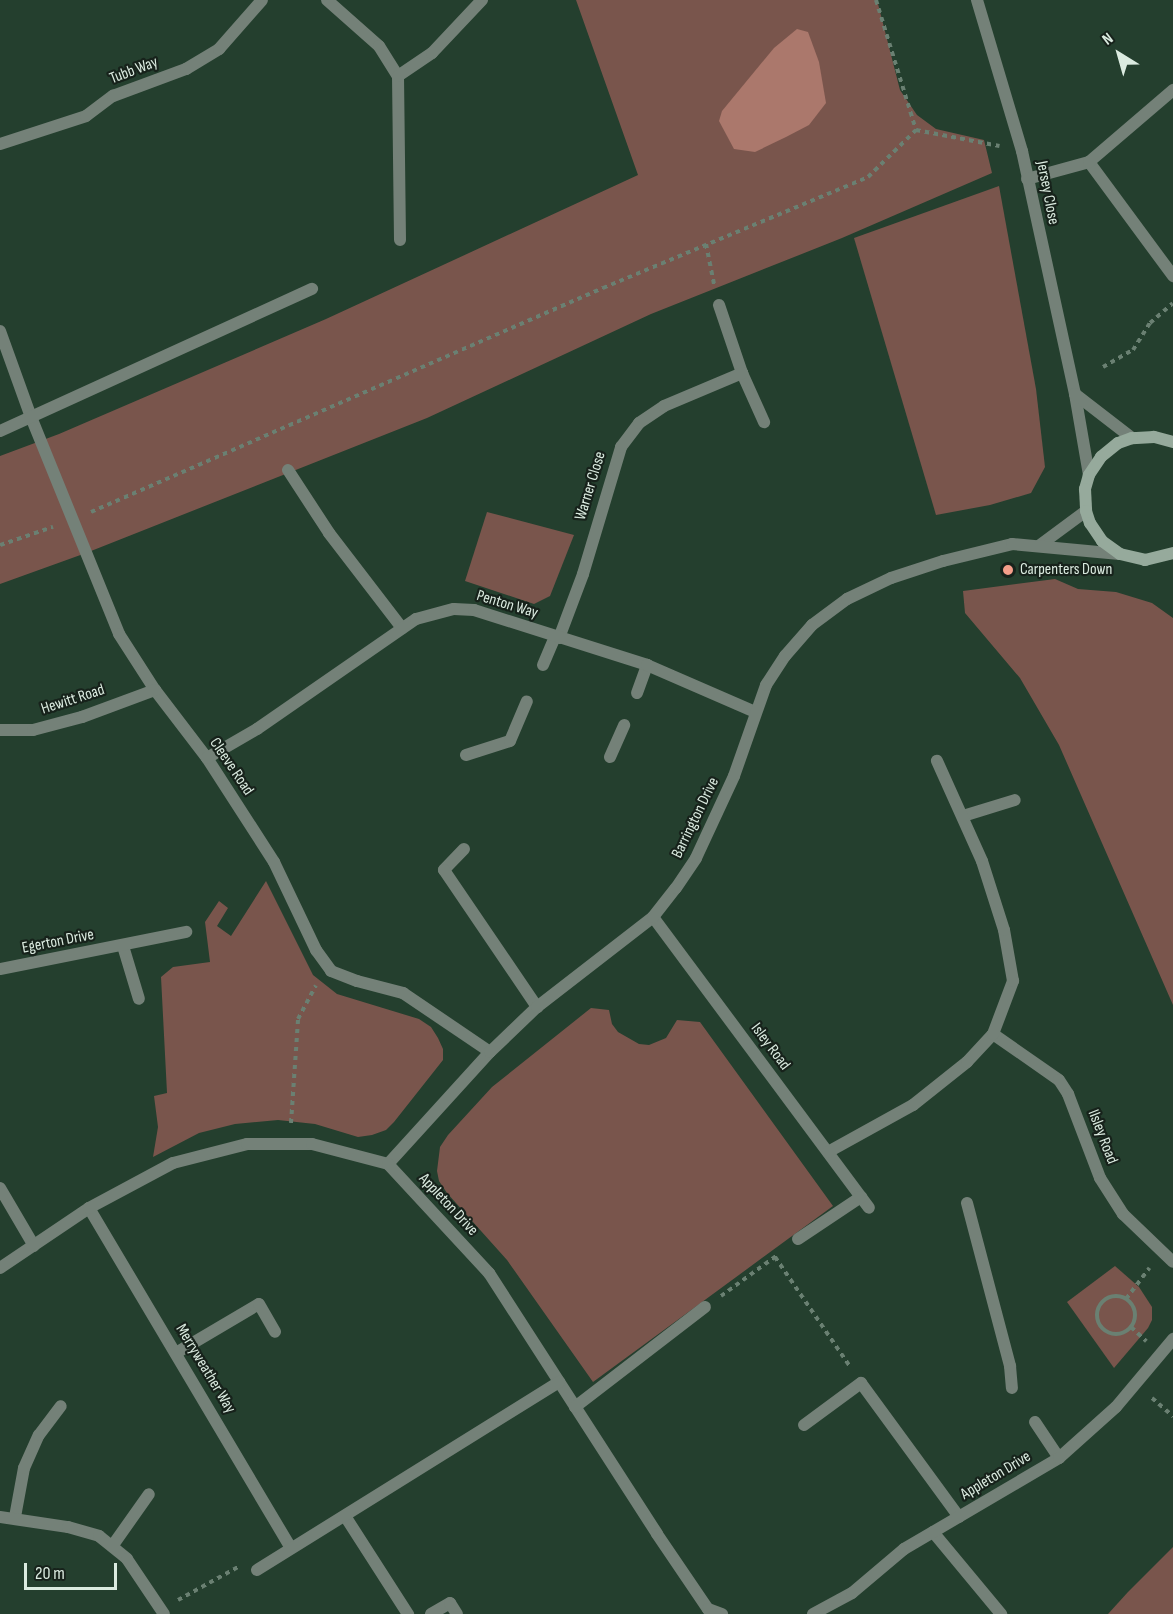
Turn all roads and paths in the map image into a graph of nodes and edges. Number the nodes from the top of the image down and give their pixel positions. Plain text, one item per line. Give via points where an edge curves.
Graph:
1 (262, 0) edge
2 (327, 0) edge
3 (482, 0) edge
4 (876, 0) edge
5 (977, 0) edge
6 (398, 76) junction
7 (1173, 90) edge
8 (916, 130) junction
9 (0, 144) edge
10 (1022, 151) junction
11 (1089, 162) junction
12 (1027, 179) junction
13 (400, 240) dead end
14 (706, 244) junction
15 (1173, 276) edge
16 (312, 289) dead end
17 (1173, 303) edge
18 (719, 305) joint
19 (0, 332) edge
20 (1103, 367) dead end
21 (742, 373) junction
22 (1075, 394) junction
23 (31, 417) junction
24 (764, 422) dead end
25 (0, 431) edge
26 (1132, 438) junction
27 (1173, 442) edge
28 (288, 470) dead end
29 (1089, 475) junction
30 (1086, 511) junction
31 (72, 520) junction
32 (0, 545) edge
33 (1040, 545) junction
34 (1119, 554) junction
35 (1171, 558) edge
36 (402, 628) junction
37 (557, 638) junction
38 (543, 665) dead end
39 (647, 665) junction
40 (154, 690) junction
41 (636, 693) dead end
42 (527, 702) dead end
43 (755, 712) junction
44 (624, 725) dead end
45 (0, 730) edge
46 (466, 755) dead end
47 (610, 757) dead end
48 (207, 758) junction
49 (937, 761) dead end
50 (1015, 800) dead end
51 (963, 816) junction
52 (464, 849) dead end
53 (653, 917) junction
54 (186, 932) dead end
55 (123, 946) junction
56 (0, 969) edge
57 (332, 971) junction
58 (139, 999) dead end
59 (537, 1007) junction
60 (993, 1034) junction
61 (490, 1052) junction
62 (291, 1144) junction
63 (828, 1152) junction
64 (388, 1164) junction
65 (0, 1188) edge
66 (861, 1197) junction
67 (967, 1203) dead end
68 (89, 1208) junction
69 (869, 1208) dead end
70 (798, 1239) joint
71 (34, 1246) junction
72 (1162, 1252) junction
73 (775, 1257) junction
74 (1173, 1262) edge
75 (0, 1268) edge
76 (1126, 1299) junction
77 (705, 1307) joint
78 (275, 1332) dead end
79 (1173, 1339) edge
80 (176, 1353) junction
81 (559, 1382) junction
82 (861, 1383) junction
83 (1135, 1384) junction
84 (1012, 1388) dead end
85 (61, 1406) dead end
86 (575, 1407) junction
87 (1173, 1416) edge
88 (1035, 1422) dead end
89 (804, 1425) dead end
90 (1059, 1458) junction
91 (149, 1494) dead end
92 (345, 1516) junction
93 (0, 1517) edge
94 (15, 1517) junction
95 (959, 1517) junction
96 (933, 1532) junction
97 (113, 1545) junction
98 (291, 1548) junction
99 (257, 1570) joint
100 (163, 1611) edge
101 (408, 1614) edge
102 (431, 1614) edge
103 (457, 1614) edge
104 (722, 1614) edge
105 (813, 1614) edge
106 (1001, 1614) edge

1 - 9 street, Tubb Way via 219,49 186,69 113,96 86,116
2 - 6 street via 379,46
3 - 6 street via 432,53
4 - 8 path
5 - 10 street, Jersey Close
6 - 13 street
7 - 11 street
8 - 10 path
8 - 14 path via 868,177
10 - 12 street, Jersey Close
11 - 12 street
11 - 15 street
12 - 22 street, Jersey Close
14 - 18 path
14 - 31 path
16 - 23 street
17 - 20 path via 1150,323 1133,350
18 - 21 street
19 - 23 street, Cleeve Road
21 - 24 street
21 - 37 street, Warner Close via 664,406 639,423 621,447 583,574
22 - 26 street
22 - 29 street, Jersey Close
23 - 25 street
23 - 31 street, Cleeve Road
26 - 27 street via 1154,437
26 - 29 street via 1118,443 1101,457
28 - 36 street via 329,533
29 - 30 street
30 - 33 street
30 - 34 street via 1102,542
31 - 32 path
31 - 40 street, Cleeve Road via 119,634
33 - 34 street, Barrington Drive
33 - 43 street, Barrington Drive via 1012,544 942,561 891,578 847,599 812,625 785,656 766,685
34 - 35 street via 1145,560
36 - 37 street, Penton Way via 437,613 474,610
36 - 48 street, Penton Way via 257,729
37 - 38 street, Warner Close
37 - 39 street, Penton Way
39 - 41 street
39 - 43 street, Penton Way
40 - 45 street, Hewitt Road via 82,717 33,730
40 - 48 street, Cleeve Road
42 - 46 street via 510,741
43 - 53 street, Barrington Drive via 734,776 696,858
44 - 47 street
48 - 57 street, Cleeve Road via 274,862 316,950
49 - 51 street
50 - 51 street
51 - 60 street via 1004,930 1013,981
52 - 59 street via 444,870
53 - 59 street, Barrington Drive
53 - 63 street, Isley Road
54 - 55 street, Egerton Drive
55 - 56 street, Egerton Drive
55 - 58 street
57 - 61 street via 403,993
57 - 62 path via 319,981 298,1019
59 - 61 street, Barrington Drive
60 - 63 street via 967,1062 913,1105
60 - 72 street, Ilsley Road via 1059,1080 1100,1178 1123,1214
61 - 64 street, Barrington Drive
62 - 64 street via 312,1144
62 - 68 street via 247,1144 173,1163
63 - 66 street, Isley Road
64 - 81 street, Appleton Drive via 489,1273
65 - 71 street
66 - 69 street, Isley Road
66 - 70 street
67 - 84 street via 1010,1366
68 - 71 street
68 - 80 street, Merryweather Way
70 - 73 path
71 - 75 street
72 - 74 street, Ilsley Road
72 - 76 path
73 - 77 path
73 - 82 path
76 - 76 path via 1113,1296 1101,1302 1096,1314 1104,1331 1121,1334 1131,1327 1134,1309
77 - 86 street
78 - 80 street via 259,1304
79 - 83 street, Appleton Drive
80 - 98 street, Merryweather Way
81 - 86 street, Appleton Drive
81 - 92 street
82 - 89 street
82 - 95 street
83 - 87 path
83 - 90 street, Appleton Drive via 1116,1407
85 - 94 street via 39,1435 24,1468
86 - 104 street, Appleton Drive via 708,1609
88 - 90 street
90 - 95 street, Appleton Drive
91 - 97 street
92 - 98 street
92 - 101 street
93 - 94 street
94 - 97 street via 68,1527 99,1536
95 - 96 street, Appleton Drive
96 - 105 street, Appleton Drive via 904,1549 852,1593
96 - 106 street
97 - 100 street
98 - 99 street
99 - 100 path via 240,1566
102 - 103 street via 450,1603

